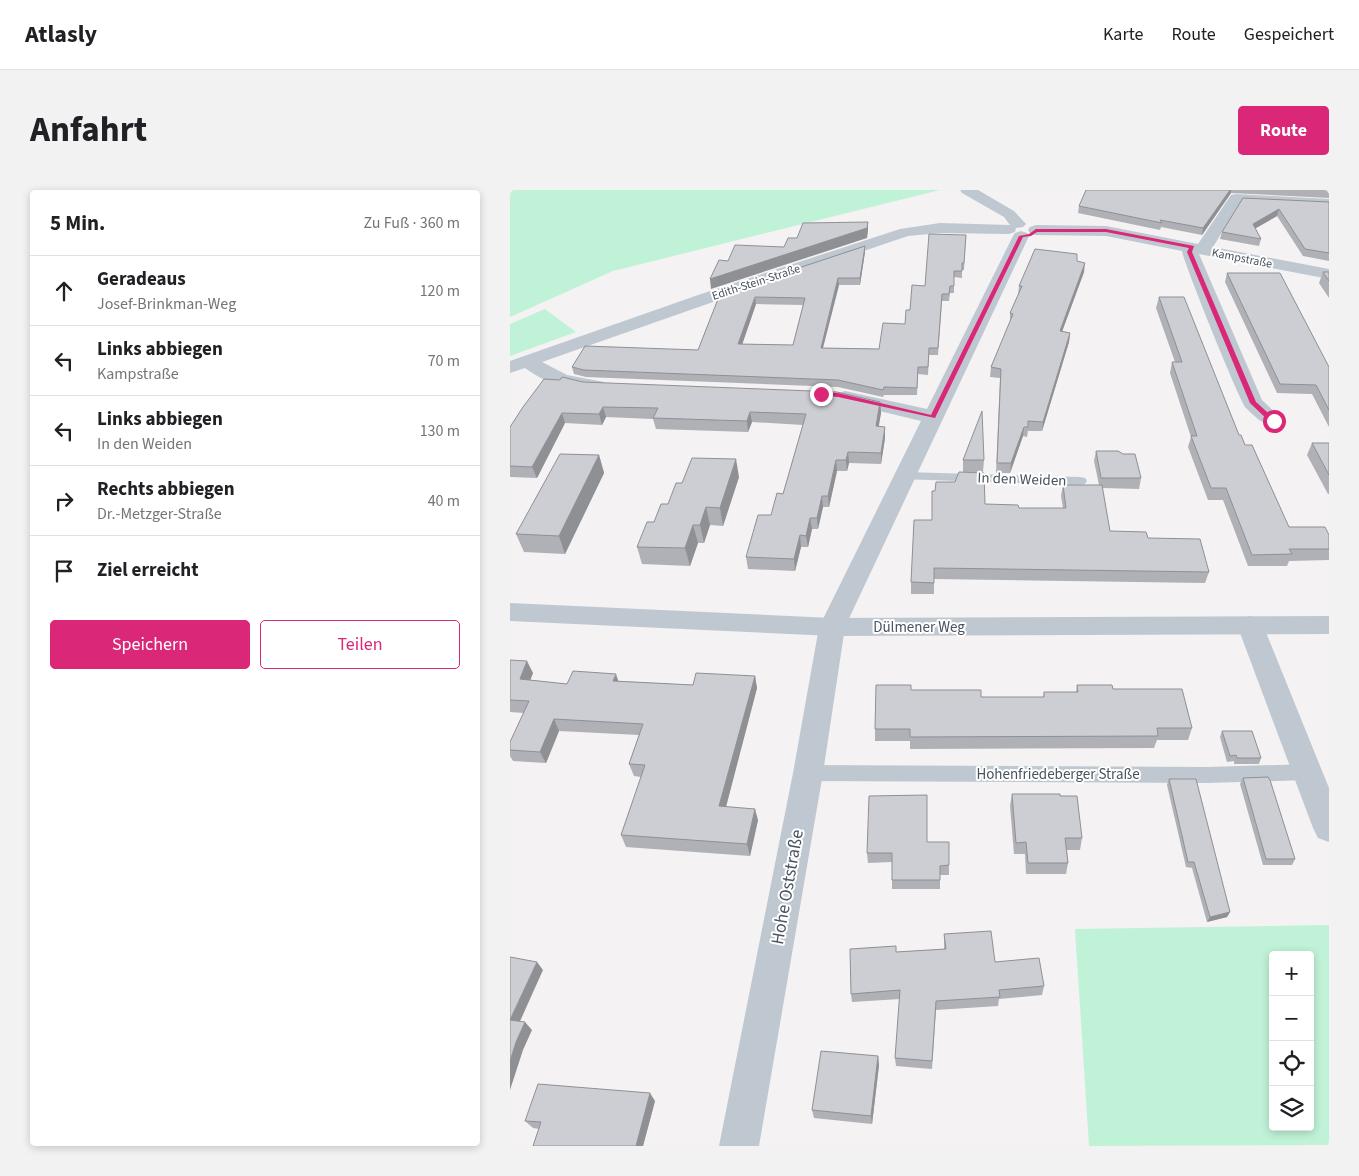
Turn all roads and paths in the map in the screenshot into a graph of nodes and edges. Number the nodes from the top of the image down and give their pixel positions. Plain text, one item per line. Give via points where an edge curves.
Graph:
1 (967, 190) edge
2 (1329, 203) edge
3 (1021, 230) junction
4 (1197, 248) junction
5 (1329, 274) edge
6 (519, 364) edge
7 (616, 386) edge
8 (829, 394) edge
9 (933, 417) junction
10 (1274, 421) dead end
11 (904, 476) junction
12 (1080, 481) dead end
13 (510, 612) edge
14 (1329, 625) edge
15 (1250, 626) junction
16 (832, 627) junction
17 (1308, 772) junction
18 (808, 774) junction
19 (1329, 828) edge
20 (739, 1146) edge

1 - 3 street via 1009,214
2 - 4 street via 1236,198
3 - 4 street, Kampstraße via 1106,231
3 - 6 street, Edith-Stein-Straße via 940,228 906,232
3 - 9 street
4 - 5 street, Kampstraße
4 - 10 street via 1190,252 1253,403
6 - 7 street via 563,381
8 - 9 street
9 - 11 street
11 - 12 lane, In den Weiden
11 - 16 street
13 - 16 street, Dülmener Weg
14 - 15 street, Dülmener Weg
15 - 16 street, Dülmener Weg
15 - 17 street
16 - 18 street, Hohe Oststraße
17 - 18 lane, Hohenfriedeberger Straße via 1208,775
17 - 19 street
18 - 20 street, Hohe Oststraße

